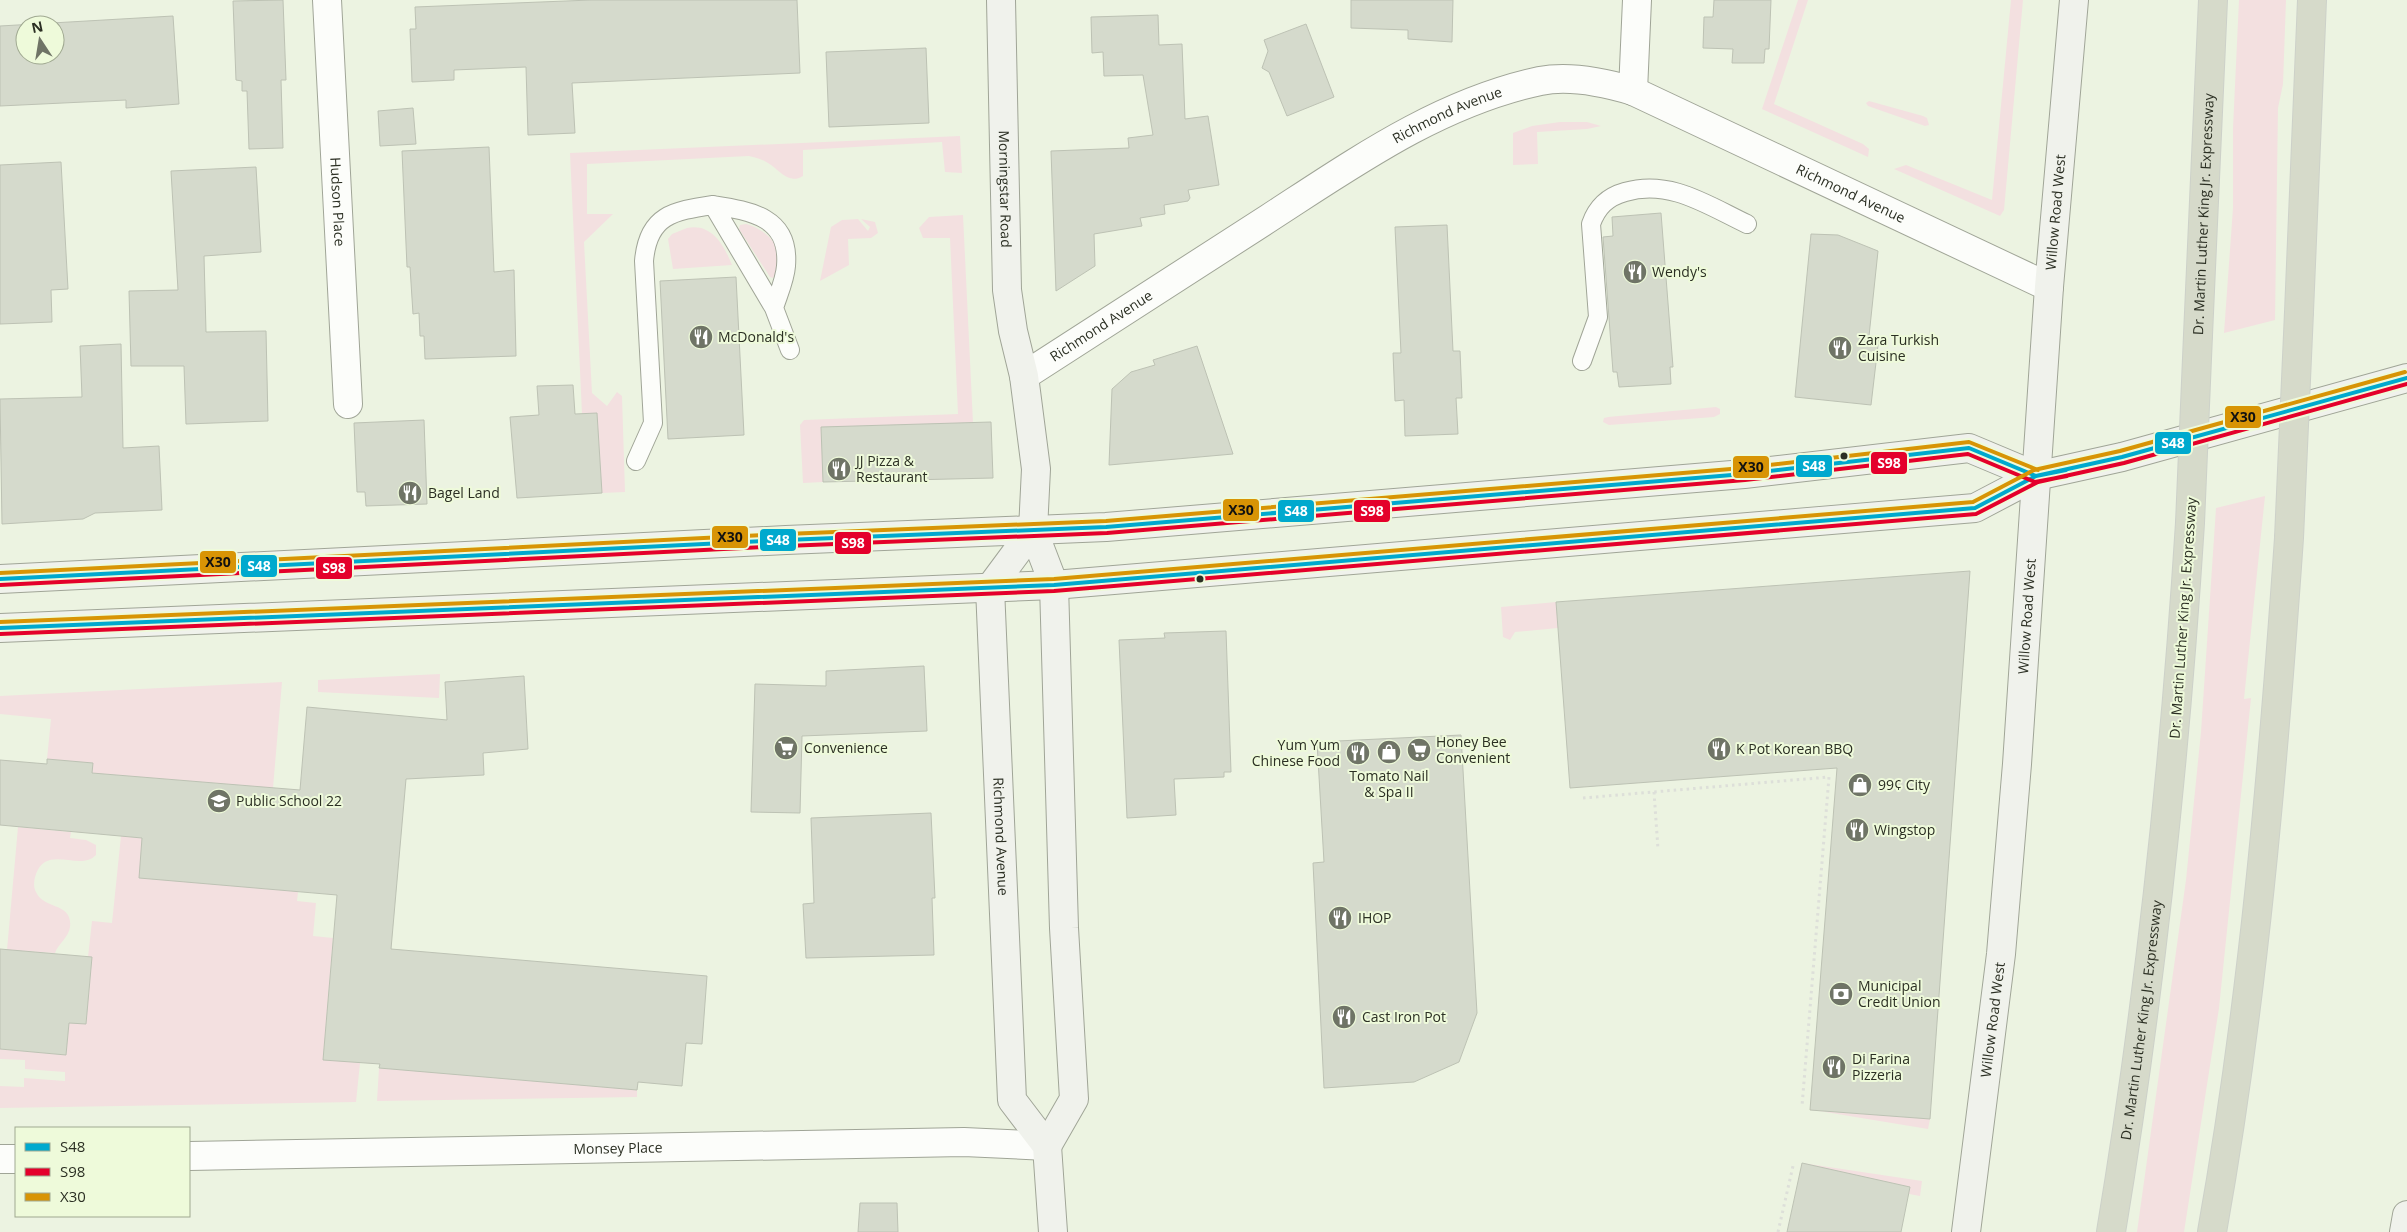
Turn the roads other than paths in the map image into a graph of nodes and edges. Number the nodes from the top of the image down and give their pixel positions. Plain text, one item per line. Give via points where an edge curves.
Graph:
1 (327, 0) edge
2 (1001, 0) edge
3 (1637, 0) edge
4 (2074, 0) edge
5 (2213, 0) edge
6 (2312, 0) edge
7 (1633, 91) junction
8 (713, 205) junction
9 (1747, 224) dead end
10 (2048, 287) junction
11 (774, 308) junction
12 (790, 350) dead end
13 (1582, 362) dead end
14 (1024, 376) junction
15 (2407, 378) edge
16 (348, 404) dead end
17 (636, 461) dead end
18 (2036, 476) junction
19 (1033, 530) junction
20 (0, 579) edge
21 (1054, 585) junction
22 (990, 588) junction
23 (0, 628) edge
24 (1047, 1146) junction
25 (190, 1156) edge
26 (0, 1159) edge
27 (15, 1159) edge
28 (2407, 1215) edge
29 (1054, 1232) edge
30 (1966, 1232) edge
31 (2111, 1232) edge
32 (2212, 1232) edge
33 (2404, 1232) edge

1 - 16 street, Hudson Place
2 - 14 main road, Morningstar Road via 1007,290
3 - 7 street
4 - 10 main road, Willow Road West
5 - 31 highway, Dr. Martin Luther King Jr. Expressway, bridge via 2181,664 2156,925
6 - 32 highway, bridge via 2289,538 2276,715 2254,939
7 - 10 street, Richmond Avenue
7 - 14 street, Richmond Avenue via 1572,79 1542,81 1455,108 1385,144
8 - 11 lane
8 - 11 lane via 741,210 768,220 780,232 786,248 786,268
8 - 17 lane via 680,210 662,219 651,230 646,245 644,261 653,423
9 - 13 lane via 1683,193 1664,188 1640,188 1605,200 1591,224 1598,317
10 - 18 main road, Willow Road West
11 - 12 lane
14 - 19 main road via 1036,468
15 - 18 main road via 2122,456
18 - 19 main road via 1969,448 1628,485 1106,527
18 - 21 main road via 1975,508
18 - 30 main road, Willow Road West via 2002,944
19 - 20 main road
19 - 21 main road
19 - 22 main road
21 - 22 main road
21 - 24 main road via 1064,928 1074,1098
22 - 23 main road
22 - 24 main road, Richmond Avenue via 1012,1100
24 - 25 street, Monsey Place via 964,1142
24 - 29 main road
26 - 27 street
28 - 33 main road

